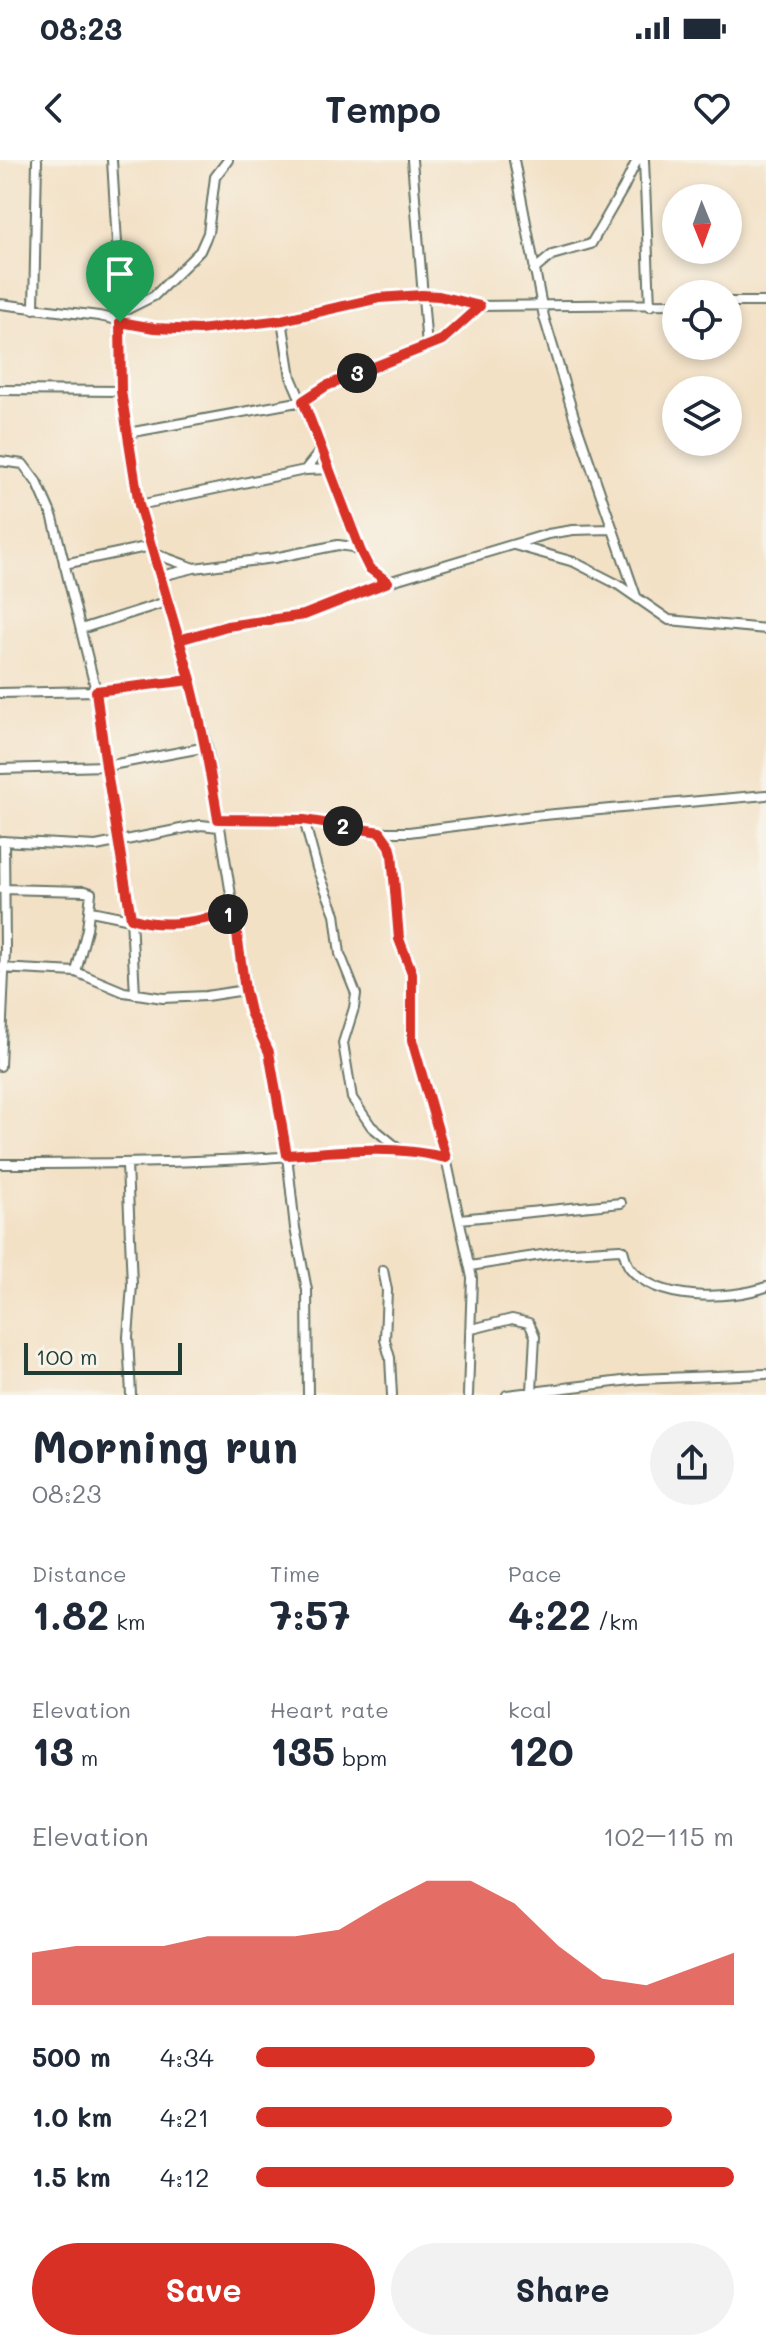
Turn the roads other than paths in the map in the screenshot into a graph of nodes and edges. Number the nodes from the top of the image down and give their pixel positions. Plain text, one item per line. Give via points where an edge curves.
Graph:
1 (37, 160) edge
2 (112, 160) edge
3 (228, 160) edge
4 (412, 160) edge
5 (514, 160) edge
6 (637, 160) edge
7 (644, 160) edge
8 (534, 270) junction
9 (422, 295) junction
10 (742, 302) edge
11 (766, 302) edge
12 (0, 304) edge
13 (541, 305) junction
14 (554, 305) junction
15 (662, 305) edge
16 (480, 306) junction
17 (650, 306) junction
18 (34, 309) junction
19 (120, 317) junction
20 (544, 317) junction
21 (282, 320) junction
22 (427, 347) junction
23 (0, 390) edge
24 (121, 391) junction
25 (303, 401) junction
26 (128, 433) junction
27 (321, 450) junction
28 (0, 461) edge
29 (330, 469) junction
30 (305, 470) junction
31 (139, 505) junction
32 (606, 515) junction
33 (598, 529) junction
34 (611, 529) junction
35 (513, 545) junction
36 (152, 550) junction
37 (361, 552) junction
38 (64, 564) junction
39 (194, 568) junction
40 (161, 576) junction
41 (388, 582) junction
42 (636, 596) junction
43 (169, 601) junction
44 (81, 629) junction
45 (766, 629) edge
46 (179, 640) junction
47 (191, 680) junction
48 (96, 691) junction
49 (0, 693) edge
50 (207, 747) junction
51 (106, 766) junction
52 (0, 769) edge
53 (766, 795) edge
54 (304, 820) junction
55 (219, 823) junction
56 (380, 832) junction
57 (2, 841) edge
58 (119, 841) junction
59 (3, 890) edge
60 (91, 911) junction
61 (234, 913) junction
62 (131, 918) junction
63 (2, 968) edge
64 (76, 972) junction
65 (245, 990) junction
66 (135, 994) junction
67 (0, 1062) edge
68 (399, 1150) junction
69 (287, 1155) junction
70 (446, 1158) junction
71 (0, 1164) edge
72 (127, 1165) junction
73 (621, 1203) dead end
74 (460, 1219) junction
75 (470, 1266) junction
76 (383, 1270) dead end
77 (766, 1287) edge
78 (472, 1329) junction
79 (766, 1374) edge
80 (532, 1391) junction
81 (131, 1395) edge
82 (308, 1395) edge
83 (392, 1395) edge
84 (468, 1395) edge
85 (507, 1395) edge

1 - 18 street
2 - 19 street
3 - 19 street via 213,182 208,233 200,251 154,296
4 - 9 street
5 - 8 street
6 - 8 street via 591,244 552,255
7 - 17 street
8 - 13 street
9 - 16 street
9 - 21 street via 379,298
9 - 22 street
10 - 11 street
12 - 18 street
13 - 14 street
13 - 16 street
13 - 20 street
14 - 17 street
14 - 20 street
15 - 17 street
16 - 22 street
18 - 19 street
19 - 21 street via 154,328 199,330
19 - 24 street
20 - 32 street
21 - 25 street via 291,377
22 - 25 street via 326,386
23 - 24 street
24 - 26 street
25 - 26 street
25 - 27 street
26 - 31 street
27 - 29 street
27 - 30 street
28 - 38 street via 23,464 38,484
29 - 30 street
29 - 37 street
30 - 31 street
31 - 36 street
32 - 33 street
32 - 34 street
33 - 34 street
33 - 35 street via 548,534
34 - 42 street
35 - 41 street
35 - 42 street via 574,562
36 - 38 street
36 - 39 street
36 - 40 street
37 - 39 street via 338,545
37 - 41 street via 369,568
38 - 44 street
39 - 40 street
40 - 43 street
41 - 46 street via 304,615 227,626
42 - 45 street via 679,623
43 - 44 street
43 - 46 street
44 - 48 street
46 - 47 street
47 - 48 street
47 - 50 street
48 - 49 street
48 - 51 street
50 - 51 street
50 - 55 street
51 - 52 street
51 - 58 street
53 - 56 street
54 - 55 street
54 - 56 street
54 - 68 street via 356,994 343,1043 352,1098 371,1126
55 - 58 street
55 - 61 street
56 - 70 street via 392,854 399,939 412,973 412,1040
57 - 58 street via 96,846
57 - 59 street
58 - 62 street
59 - 60 street via 85,891 91,893
59 - 63 street
60 - 62 street
60 - 64 street
61 - 62 street via 174,924
61 - 65 street
62 - 66 street
63 - 64 street
63 - 67 street
64 - 66 street
65 - 66 street via 181,997
65 - 69 street via 269,1052
68 - 69 street
68 - 70 street
69 - 72 street
69 - 82 street via 307,1290
70 - 74 street
71 - 72 street
72 - 81 street
73 - 74 street
74 - 75 street
75 - 77 street via 620,1249 639,1276 678,1295
75 - 78 street
76 - 83 street
78 - 80 street via 512,1319 529,1323 535,1336
78 - 84 street
79 - 80 street via 639,1379
80 - 85 street

